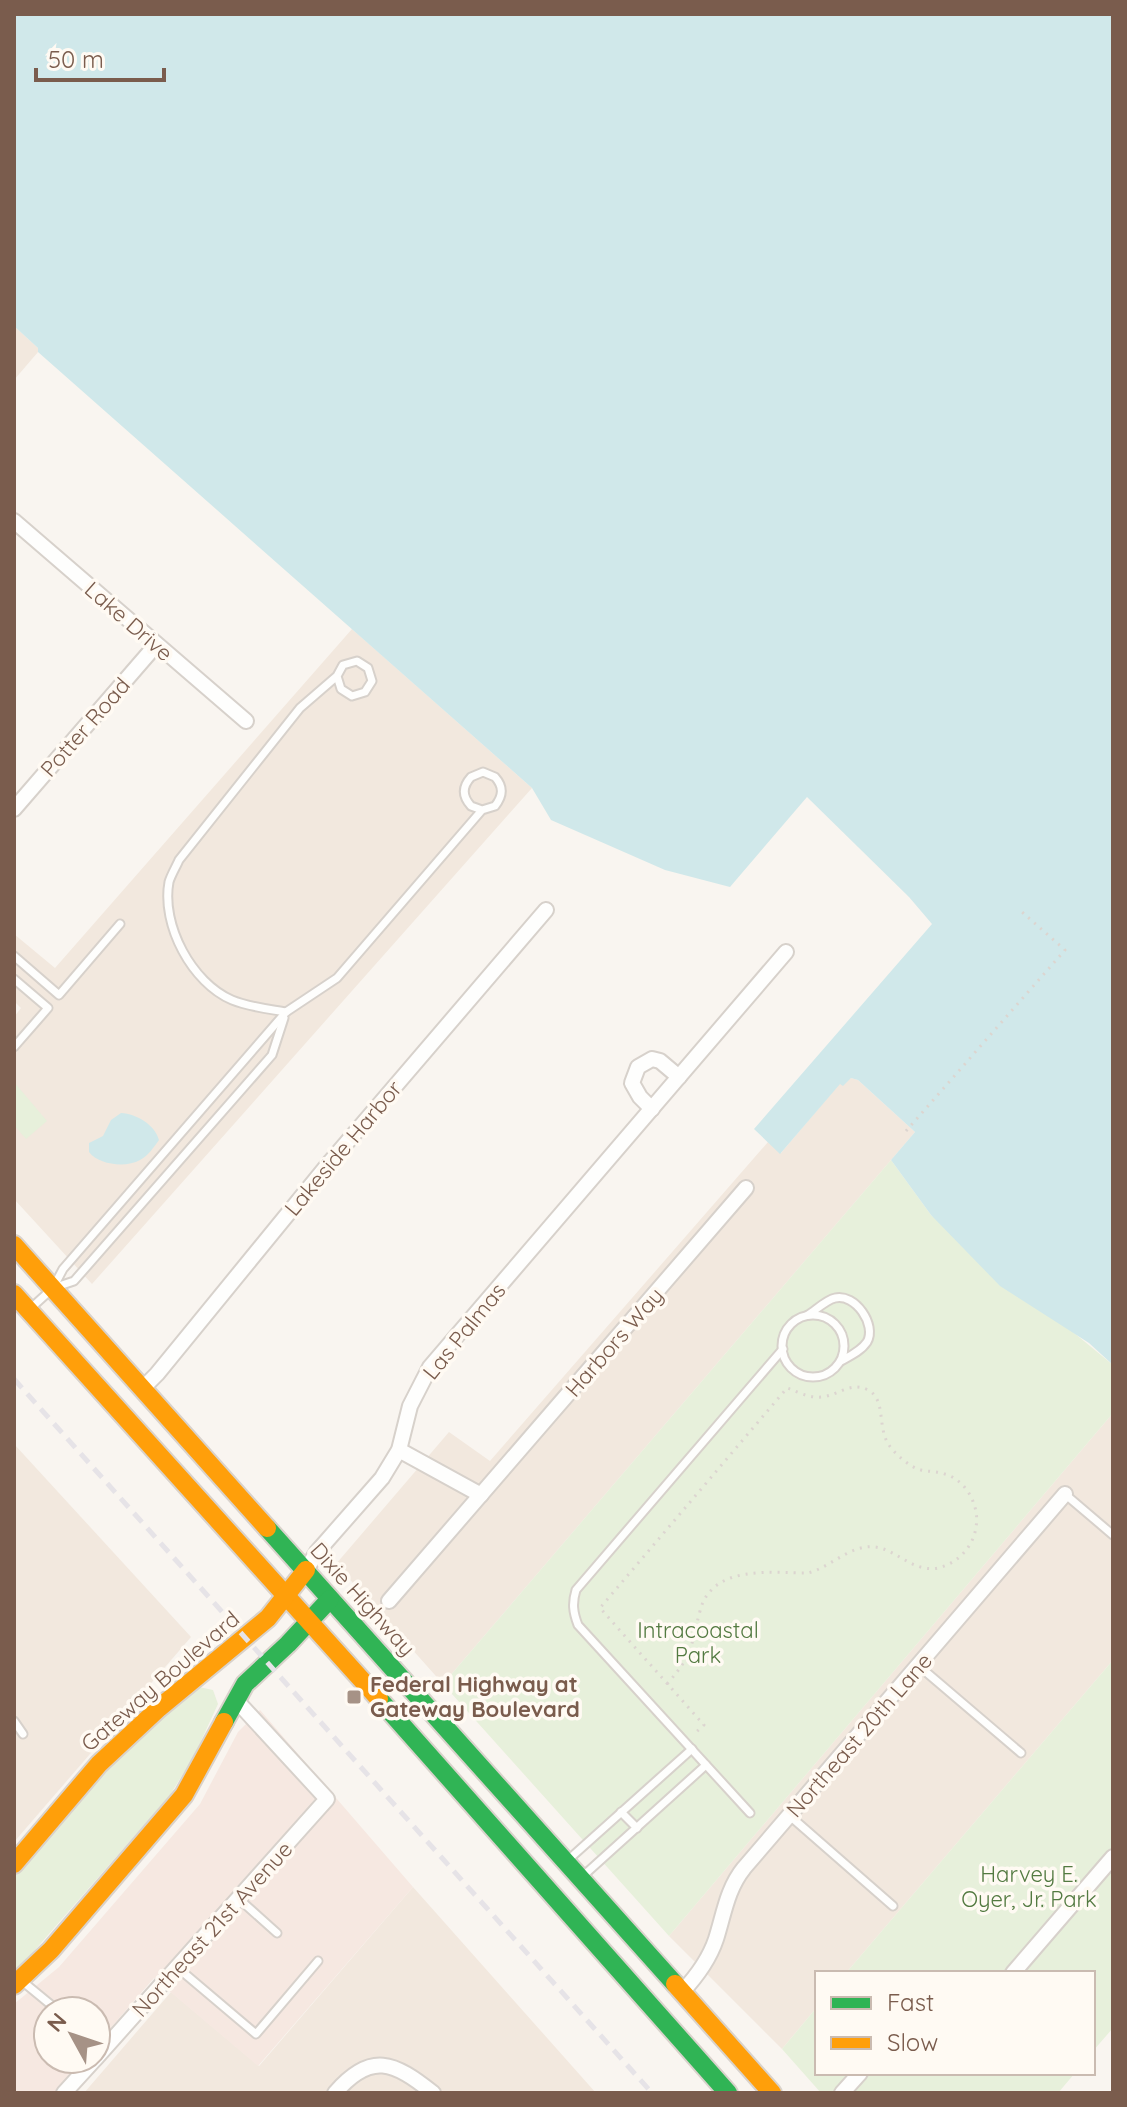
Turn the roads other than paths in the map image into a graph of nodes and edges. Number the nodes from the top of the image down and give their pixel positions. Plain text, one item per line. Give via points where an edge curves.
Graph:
1 (14, 521) edge
2 (156, 645) junction
3 (337, 676) junction
4 (246, 721) dead end
5 (14, 809) edge
6 (482, 810) junction
7 (546, 910) dead end
8 (120, 924) dead end
9 (786, 952) dead end
10 (14, 956) edge
11 (14, 979) edge
12 (59, 995) junction
13 (48, 1008) junction
14 (286, 1012) junction
15 (14, 1047) edge
16 (679, 1077) junction
17 (652, 1109) junction
18 (746, 1188) dead end
19 (14, 1245) edge
20 (53, 1288) junction
21 (14, 1294) edge
22 (28, 1310) junction
23 (808, 1315) junction
24 (783, 1349) junction
25 (839, 1362) junction
26 (143, 1388) junction
27 (399, 1450) junction
28 (1065, 1494) joint
29 (481, 1495) junction
30 (1113, 1535) edge
31 (306, 1570) junction
32 (286, 1597) junction
33 (330, 1599) junction
34 (389, 1601) dead end
35 (310, 1622) junction
36 (919, 1666) junction
37 (235, 1699) junction
38 (14, 1721) edge
39 (23, 1734) dead end
40 (692, 1749) junction
41 (1021, 1753) dead end
42 (706, 1765) junction
43 (621, 1812) junction
44 (750, 1813) dead end
45 (790, 1816) junction
46 (637, 1828) junction
47 (1113, 1857) edge
48 (566, 1862) junction
49 (14, 1864) edge
50 (581, 1879) junction
51 (239, 1899) junction
52 (893, 1906) dead end
53 (277, 1933) dead end
54 (318, 1961) dead end
55 (178, 1968) junction
56 (1015, 1971) edge
57 (17, 1982) edge
58 (682, 1992) junction
59 (36, 1995) edge
60 (112, 2041) edge
61 (81, 2075) edge
62 (64, 2093) edge
63 (335, 2093) edge
64 (433, 2093) edge
65 (728, 2093) edge
66 (772, 2093) edge

1 - 2 street, Lake Drive
2 - 4 street, Lake Drive
2 - 5 street, Potter Road
3 - 3 lane via 341,689 352,696 365,692 372,681 368,668 357,661 343,665
3 - 14 lane via 300,708 179,860 169,882 169,913 183,954 199,973 230,999
6 - 6 lane via 471,806 464,788 483,772 495,777 502,795 495,806
6 - 14 lane via 337,978
7 - 26 street, Lakeside Harbor
8 - 12 lane
9 - 16 street, Las Palmas
10 - 12 lane
11 - 13 lane
12 - 13 lane
13 - 15 lane
14 - 20 lane via 63,1269
14 - 20 lane via 272,1055 74,1281
16 - 17 street, Las Palmas
16 - 17 street via 652,1059 638,1067 632,1083
17 - 27 street, Las Palmas via 430,1367 410,1406
18 - 29 street, Harbors Way
19 - 20 main road, Dixie Highway
20 - 22 lane
20 - 26 main road, Dixie Highway
21 - 22 main road
22 - 32 main road
23 - 24 lane via 787,1330
23 - 25 lane via 826,1318 839,1329 844,1346
23 - 25 lane via 833,1298 845,1297 857,1305 869,1325 869,1340
24 - 25 lane via 793,1370 809,1377 826,1374
24 - 40 lane via 576,1590 573,1601 578,1625
26 - 31 main road, Dixie Highway
27 - 29 street
27 - 31 street, Las Palmas
28 - 30 lane
28 - 36 street, Northeast 20th Lane
29 - 34 street, Harbors Way
31 - 32 main road, Gateway Boulevard
31 - 33 main road, Dixie Highway
32 - 35 main road
32 - 49 main road, Gateway Boulevard via 126,1737
33 - 35 main road
33 - 48 main road, Dixie Highway
35 - 37 main road
35 - 65 main road
36 - 41 lane
36 - 45 street, Northeast 20th Lane
37 - 51 street, Northeast 21st Avenue via 327,1799
37 - 57 main road via 184,1795 51,1950
38 - 39 lane
40 - 42 lane
40 - 43 lane
42 - 44 lane
42 - 46 lane
43 - 46 lane
43 - 48 lane
45 - 52 lane
45 - 58 street, Northeast 20th Lane via 734,1881 714,1943 700,1972
46 - 50 lane
47 - 56 street
48 - 50 main road, Dixie Highway
50 - 58 main road, Dixie Highway
51 - 53 lane
51 - 55 street, Northeast 21st Avenue
54 - 55 lane via 256,2034
55 - 60 street, Northeast 21st Avenue
57 - 59 lane
58 - 66 main road, Dixie Highway
61 - 62 street, Northeast 21st Avenue
63 - 64 street via 350,2075 384,2066 405,2071

